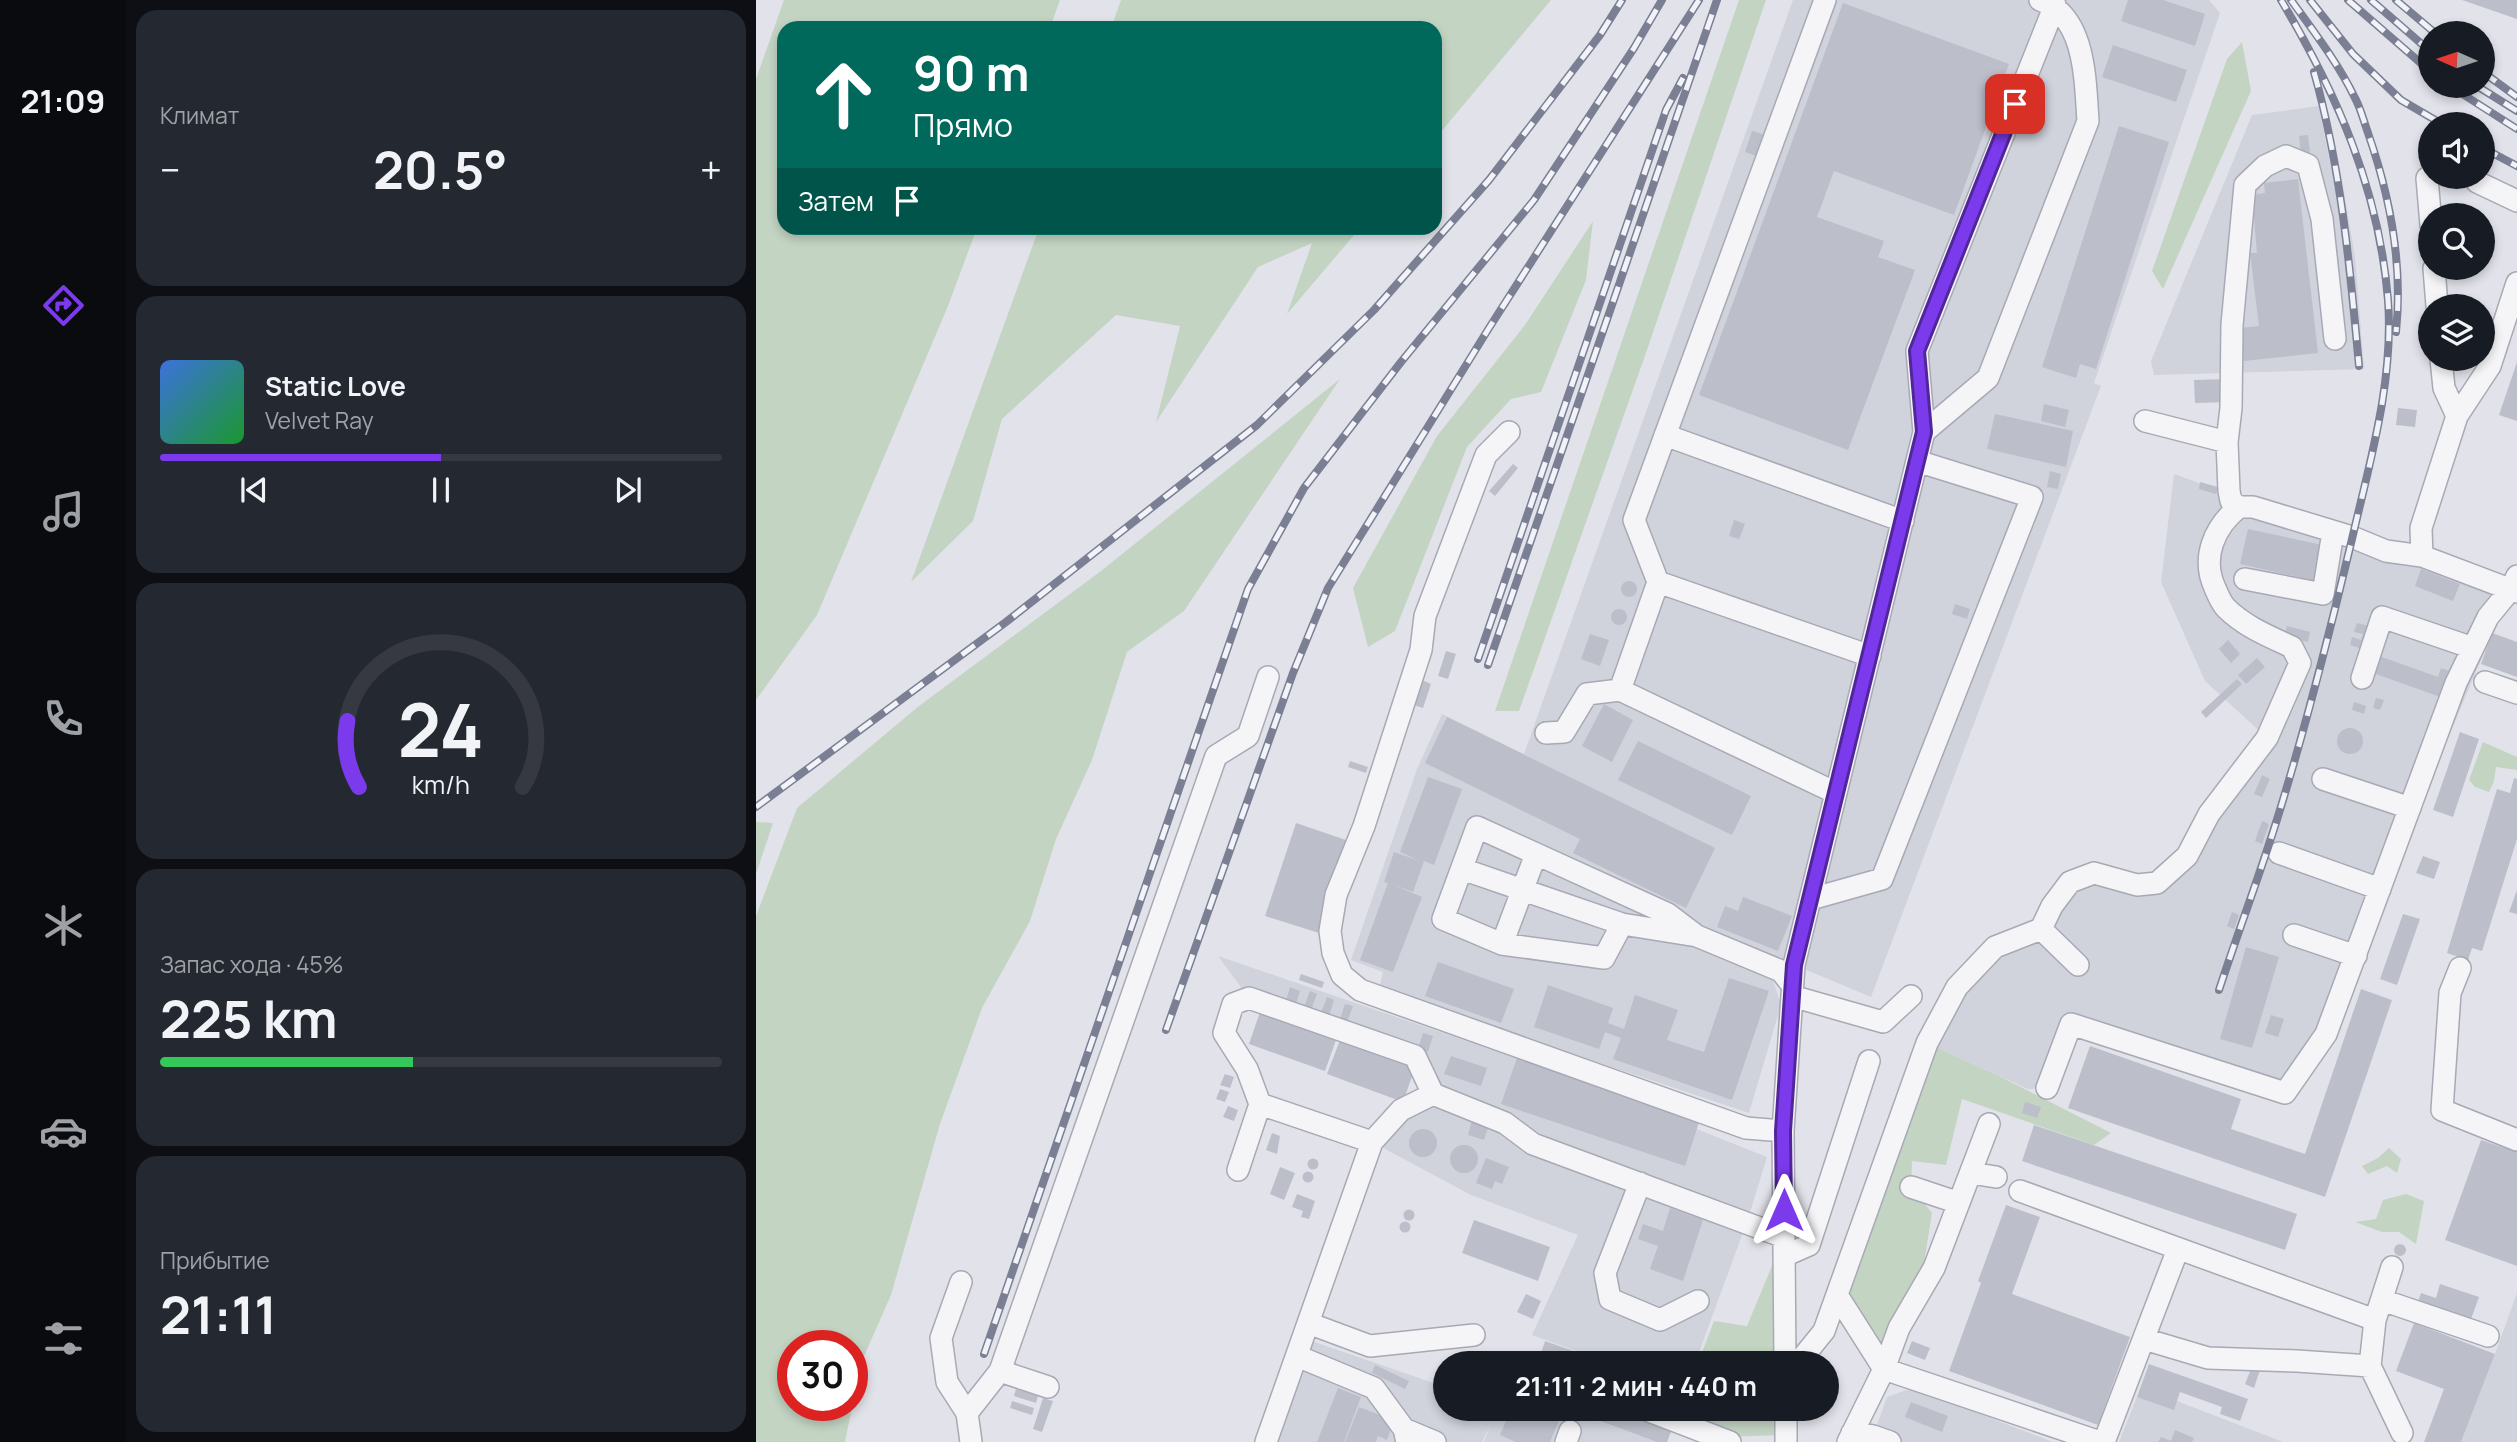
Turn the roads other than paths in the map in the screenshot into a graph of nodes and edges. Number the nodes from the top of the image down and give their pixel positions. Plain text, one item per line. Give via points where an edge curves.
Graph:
1 (1825, 0) edge
2 (2047, 3) edge
3 (2492, 189) edge
4 (2517, 201) edge
5 (2517, 283) edge
6 (2335, 339) dead end
7 (2442, 371) edge
8 (2457, 416) junction
9 (2145, 421) dead end
10 (1509, 432) dead end
11 (1924, 432) junction
12 (1665, 435) junction
13 (2227, 442) junction
14 (1917, 461) junction
15 (2239, 507) junction
16 (1903, 521) junction
17 (2333, 531) junction
18 (2423, 556) junction
19 (2245, 579) dead end
20 (1658, 582) junction
21 (2515, 586) edge
22 (2473, 648) junction
23 (1870, 656) junction
24 (1268, 677) dead end
25 (2362, 678) dead end
26 (2485, 682) dead end
27 (1620, 690) junction
28 (2517, 693) edge
29 (1546, 733) dead end
30 (2323, 779) dead end
31 (1836, 793) junction
32 (2410, 808) junction
33 (2279, 853) dead end
34 (1536, 854) junction
35 (1462, 869) junction
36 (2381, 889) junction
37 (1522, 890) junction
38 (1811, 899) junction
39 (1622, 924) junction
40 (2042, 929) junction
41 (2294, 935) dead end
42 (1697, 936) junction
43 (1502, 944) junction
44 (2356, 956) junction
45 (2078, 965) dead end
46 (2460, 968) dead end
47 (1792, 990) junction
48 (1911, 996) dead end
49 (1869, 1061) dead end
50 (2047, 1088) dead end
51 (1433, 1094) junction
52 (1260, 1104) junction
53 (1989, 1124) dead end
54 (1783, 1131) junction
55 (2517, 1140) edge
56 (1372, 1142) junction
57 (1238, 1170) dead end
58 (1971, 1173) junction
59 (1996, 1177) dead end
60 (1640, 1183) junction
61 (1911, 1187) dead end
62 (2020, 1191) dead end
63 (1959, 1203) junction
64 (1784, 1246) junction
65 (2178, 1249) junction
66 (2392, 1267) dead end
67 (961, 1282) dead end
68 (1838, 1295) junction
69 (2382, 1300) junction
70 (1698, 1301) dead end
71 (2375, 1320) junction
72 (1308, 1323) junction
73 (1474, 1335) dead end
74 (2488, 1336) dead end
75 (2144, 1339) junction
76 (1785, 1351) edge
77 (1808, 1351) edge
78 (1297, 1356) junction
79 (2370, 1366) junction
80 (1884, 1369) junction
81 (1000, 1371) junction
82 (1048, 1387) dead end
83 (967, 1413) junction
84 (1675, 1421) edge
85 (1786, 1421) edge
86 (2402, 1433) dead end
87 (1406, 1436) edge
88 (1850, 1438) edge
89 (971, 1442) edge
90 (1266, 1442) edge
91 (1435, 1442) edge
92 (1730, 1442) edge
93 (1786, 1442) edge
94 (1889, 1442) edge
95 (2102, 1442) edge

1 - 12 street
2 - 11 street via 1917,351
2 - 11 street via 2075,30 2088,121 1988,378
3 - 4 street
5 - 8 street via 2490,366
6 - 13 street via 2322,219 2311,175 2308,164 2286,156 2265,166 2245,186
7 - 8 street via 2444,388
8 - 18 street via 2421,528
9 - 13 street
10 - 54 street via 1486,455 1425,616 1421,650 1364,825 1336,895 1332,953 1342,975 1360,990 1746,1128
11 - 14 street
12 - 16 street
12 - 20 street via 1634,520
13 - 15 street via 2229,491 2231,501
14 - 16 street
14 - 38 street via 2032,497 1882,879
15 - 17 street
15 - 40 street via 2225,518 2210,545 2209,575 2224,606 2255,630 2292,647 2300,663 2267,738 2209,814 2187,856 2157,883 2137,885 2094,873 2070,882
16 - 23 street
17 - 18 street via 2386,551
17 - 19 street via 2323,594
18 - 21 street
20 - 23 street
20 - 27 street
21 - 22 street via 2488,617
22 - 25 street via 2382,617
22 - 32 street
23 - 31 street
24 - 81 street via 1248,736 1216,756
26 - 28 street
27 - 29 street via 1587,694 1564,732
27 - 31 street
30 - 32 street
31 - 38 street
32 - 36 street
33 - 36 street
34 - 35 street via 1477,827
34 - 37 street
34 - 42 street via 1668,914
35 - 37 street
35 - 43 street via 1443,919
36 - 44 street
37 - 39 street
37 - 43 street
38 - 47 street
39 - 42 street
39 - 43 street via 1604,958
40 - 45 street
40 - 68 street via 1995,947 1957,987 1927,1043
41 - 44 street
42 - 47 street via 1781,971
44 - 50 street via 2326,1034 2285,1093 2071,1024
46 - 55 street via 2450,993 2442,1110
47 - 48 street via 1883,1022
47 - 54 street
49 - 64 street via 1810,1245
51 - 52 street via 1415,1056 1249,998 1233,1004 1224,1033 1247,1069
51 - 56 street via 1401,1110
51 - 60 street via 1505,1123 1533,1144
52 - 56 street
52 - 57 street
53 - 58 street
54 - 64 street
56 - 72 street
58 - 59 street
58 - 63 street
60 - 64 street
60 - 70 street via 1605,1273 1609,1299 1660,1320
61 - 63 street
62 - 65 street
63 - 80 street via 1934,1268 1899,1328
64 - 76 street
65 - 71 street
65 - 75 street
66 - 69 street
67 - 83 street via 941,1338 947,1382
68 - 77 street via 1825,1331
68 - 80 street
69 - 71 street
69 - 74 street
71 - 79 street
72 - 73 street via 1370,1346
72 - 78 street
75 - 79 street via 2208,1358
75 - 95 street
78 - 87 street via 1374,1388
78 - 90 street
79 - 86 street
80 - 88 street
80 - 95 street
81 - 82 street
81 - 83 street
83 - 89 street
84 - 92 street
85 - 93 street
87 - 91 street
88 - 94 street via 1873,1436

